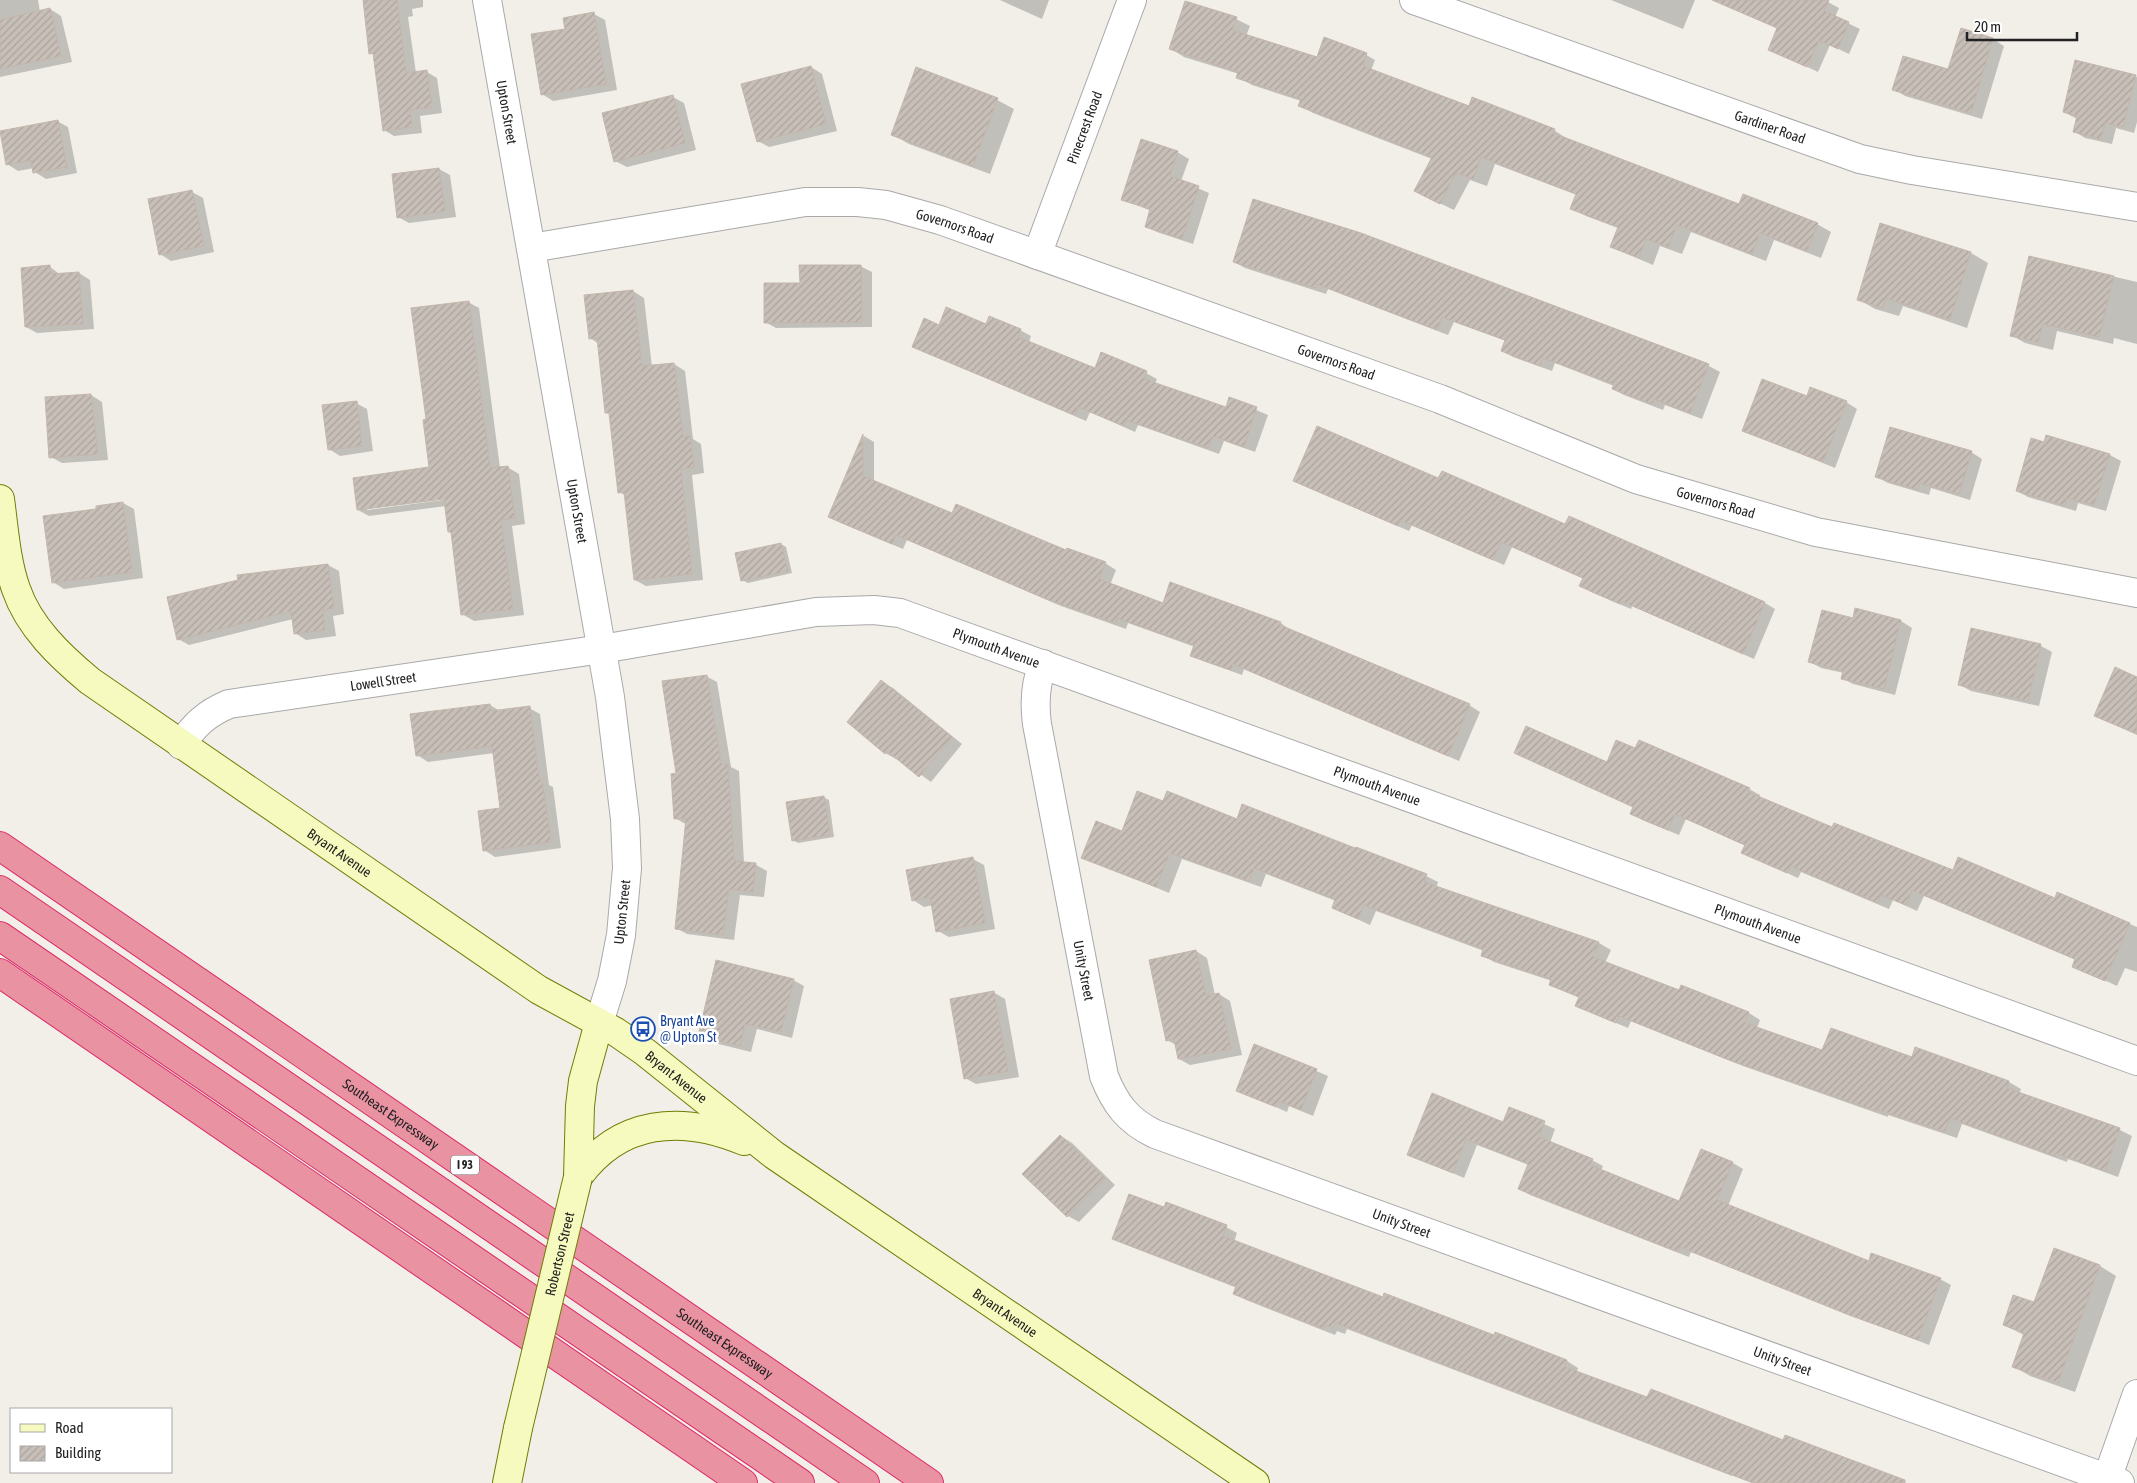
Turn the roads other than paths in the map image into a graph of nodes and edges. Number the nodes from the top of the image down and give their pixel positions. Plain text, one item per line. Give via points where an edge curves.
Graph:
1 (487, 0) edge
2 (1132, 0) edge
3 (1414, 0) edge
4 (2137, 207) edge
5 (531, 248) junction
6 (1038, 255) junction
7 (0, 499) edge
8 (2137, 593) edge
9 (602, 649) junction
10 (1043, 664) junction
11 (181, 745) junction
12 (0, 846) edge
13 (0, 890) edge
14 (0, 936) edge
15 (0, 973) edge
16 (599, 1023) junction
17 (2137, 1061) edge
18 (774, 1155) junction
19 (578, 1177) junction
20 (2137, 1394) edge
21 (1195, 1441) junction
22 (2114, 1481) edge
23 (508, 1483) edge
24 (743, 1483) edge
25 (800, 1483) edge
26 (866, 1483) edge
27 (929, 1483) edge
28 (1226, 1483) edge
29 (1255, 1483) edge

1 - 5 street, Upton Street
2 - 6 street, Pinecrest Road
3 - 4 street, Gardiner Road via 1860,159
5 - 6 street, Governors Road via 778,206 832,201 913,212
5 - 9 street, Upton Street
6 - 8 street, Governors Road via 1440,399 1636,479 1816,532
7 - 11 main road, Bryant Avenue via 16,589 28,616 76,670
9 - 10 street, Plymouth Avenue via 816,612 874,610 900,613 929,622
9 - 11 street, Lowell Street via 229,704 202,719
9 - 16 street, Upton Street via 621,778 627,868 617,957
10 - 17 street, Plymouth Avenue
10 - 22 street, Unity Street via 1035,694 1037,724 1104,1076 1118,1106 1128,1118 1154,1134
11 - 16 main road, Bryant Avenue via 539,990
12 - 27 highway, Southeast Expressway / I 93
13 - 26 highway, I 93
14 - 25 highway
15 - 24 highway
16 - 18 main road, Bryant Avenue via 645,1052
16 - 19 main road, Robertson Street via 583,1081
18 - 19 main road via 719,1131 671,1125 648,1128 614,1142 598,1153
18 - 21 main road, Bryant Avenue
19 - 23 main road, Robertson Street, bridge via 518,1428
20 - 22 street
21 - 28 main road
21 - 29 main road, Bryant Avenue

